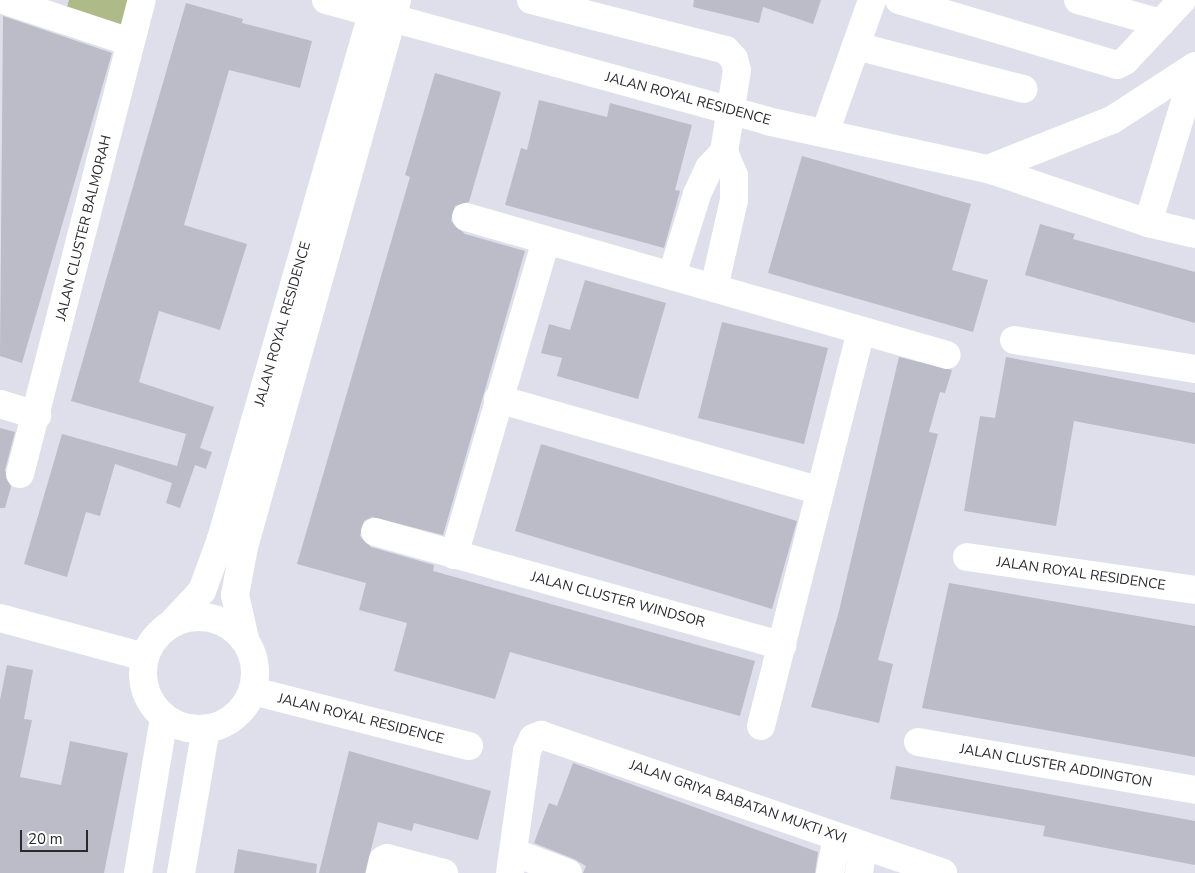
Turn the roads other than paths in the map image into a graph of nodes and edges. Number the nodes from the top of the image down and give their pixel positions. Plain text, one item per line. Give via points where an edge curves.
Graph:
1 (2, 0) edge
2 (142, 0) edge
3 (326, 0) edge
4 (531, 0) edge
5 (872, 0) edge
6 (899, 0) edge
7 (1078, 0) edge
8 (1182, 0) edge
9 (384, 8) edge
10 (1161, 23) junction
11 (130, 42) junction
12 (856, 46) junction
13 (1195, 67) edge
14 (1024, 89) dead end
15 (730, 110) junction
16 (826, 133) junction
17 (724, 152) junction
18 (988, 169) junction
19 (466, 217) dead end
20 (1148, 224) junction
21 (1195, 234) edge
22 (546, 240) junction
23 (672, 275) junction
24 (714, 288) junction
25 (861, 331) junction
26 (1014, 340) dead end
27 (947, 356) dead end
28 (1195, 369) edge
29 (498, 398) junction
30 (0, 404) edge
31 (37, 415) junction
32 (20, 474) dead end
33 (820, 491) junction
34 (375, 532) dead end
35 (454, 555) junction
36 (967, 557) dead end
37 (1195, 590) edge
38 (0, 618) edge
39 (171, 624) junction
40 (245, 639) junction
41 (782, 646) junction
42 (145, 657) junction
43 (253, 691) junction
44 (164, 717) junction
45 (762, 726) dead end
46 (206, 729) junction
47 (918, 742) dead end
48 (469, 746) dead end
49 (1195, 790) edge
50 (836, 837) junction
51 (864, 846) junction
52 (511, 862) edge
53 (138, 873) edge
54 (181, 873) edge
55 (380, 873) edge
56 (444, 873) edge
57 (568, 873) edge
58 (830, 873) edge
59 (859, 873) edge
60 (944, 873) edge

1 - 11 street
2 - 11 street, JALAN CLUSTER BALMORAH
3 - 9 street
4 - 15 street via 726,50 734,59 737,70
5 - 12 street
6 - 10 street via 1117,65
7 - 10 street
8 - 10 street
9 - 15 street, JALAN ROYAL RESIDENCE
9 - 39 street, JALAN ROYAL RESIDENCE via 221,539 202,591
9 - 40 street, JALAN ROYAL RESIDENCE via 244,547 235,595
11 - 31 street, JALAN CLUSTER BALMORAH
12 - 14 street
12 - 16 street
13 - 18 street via 1112,120
13 - 20 street
15 - 16 street, JALAN ROYAL RESIDENCE
15 - 17 street
16 - 18 street, JALAN ROYAL RESIDENCE
17 - 23 street via 709,168 697,194
17 - 24 street via 734,176 734,200
18 - 20 street, JALAN ROYAL RESIDENCE
19 - 22 street
20 - 21 street, JALAN ROYAL RESIDENCE
22 - 23 street
22 - 29 street
23 - 24 street
24 - 25 street
25 - 27 street
25 - 33 street
26 - 28 street
29 - 33 street
29 - 35 street
30 - 31 street
31 - 32 street, JALAN CLUSTER BALMORAH
33 - 41 street
34 - 35 street, JALAN CLUSTER WINDSOR
35 - 41 street, JALAN CLUSTER WINDSOR
36 - 37 street, JALAN ROYAL RESIDENCE
38 - 42 street
39 - 40 street via 186,618 219,620
39 - 42 street via 150,644
40 - 43 street via 255,664
41 - 45 street
42 - 44 street via 145,690
43 - 46 street via 242,709 226,723
43 - 48 street, JALAN ROYAL RESIDENCE
44 - 46 street via 177,725
44 - 53 street
46 - 54 street
47 - 49 street, JALAN CLUSTER ADDINGTON
50 - 51 street, JALAN GRIYA BABATAN MUKTI XVI
50 - 52 street, JALAN GRIYA BABATAN MUKTI XVI via 550,735 533,738 527,751
50 - 58 street
51 - 59 street
51 - 60 street, JALAN GRIYA BABATAN MUKTI XVI
52 - 57 street
55 - 56 street via 383,860 387,858

